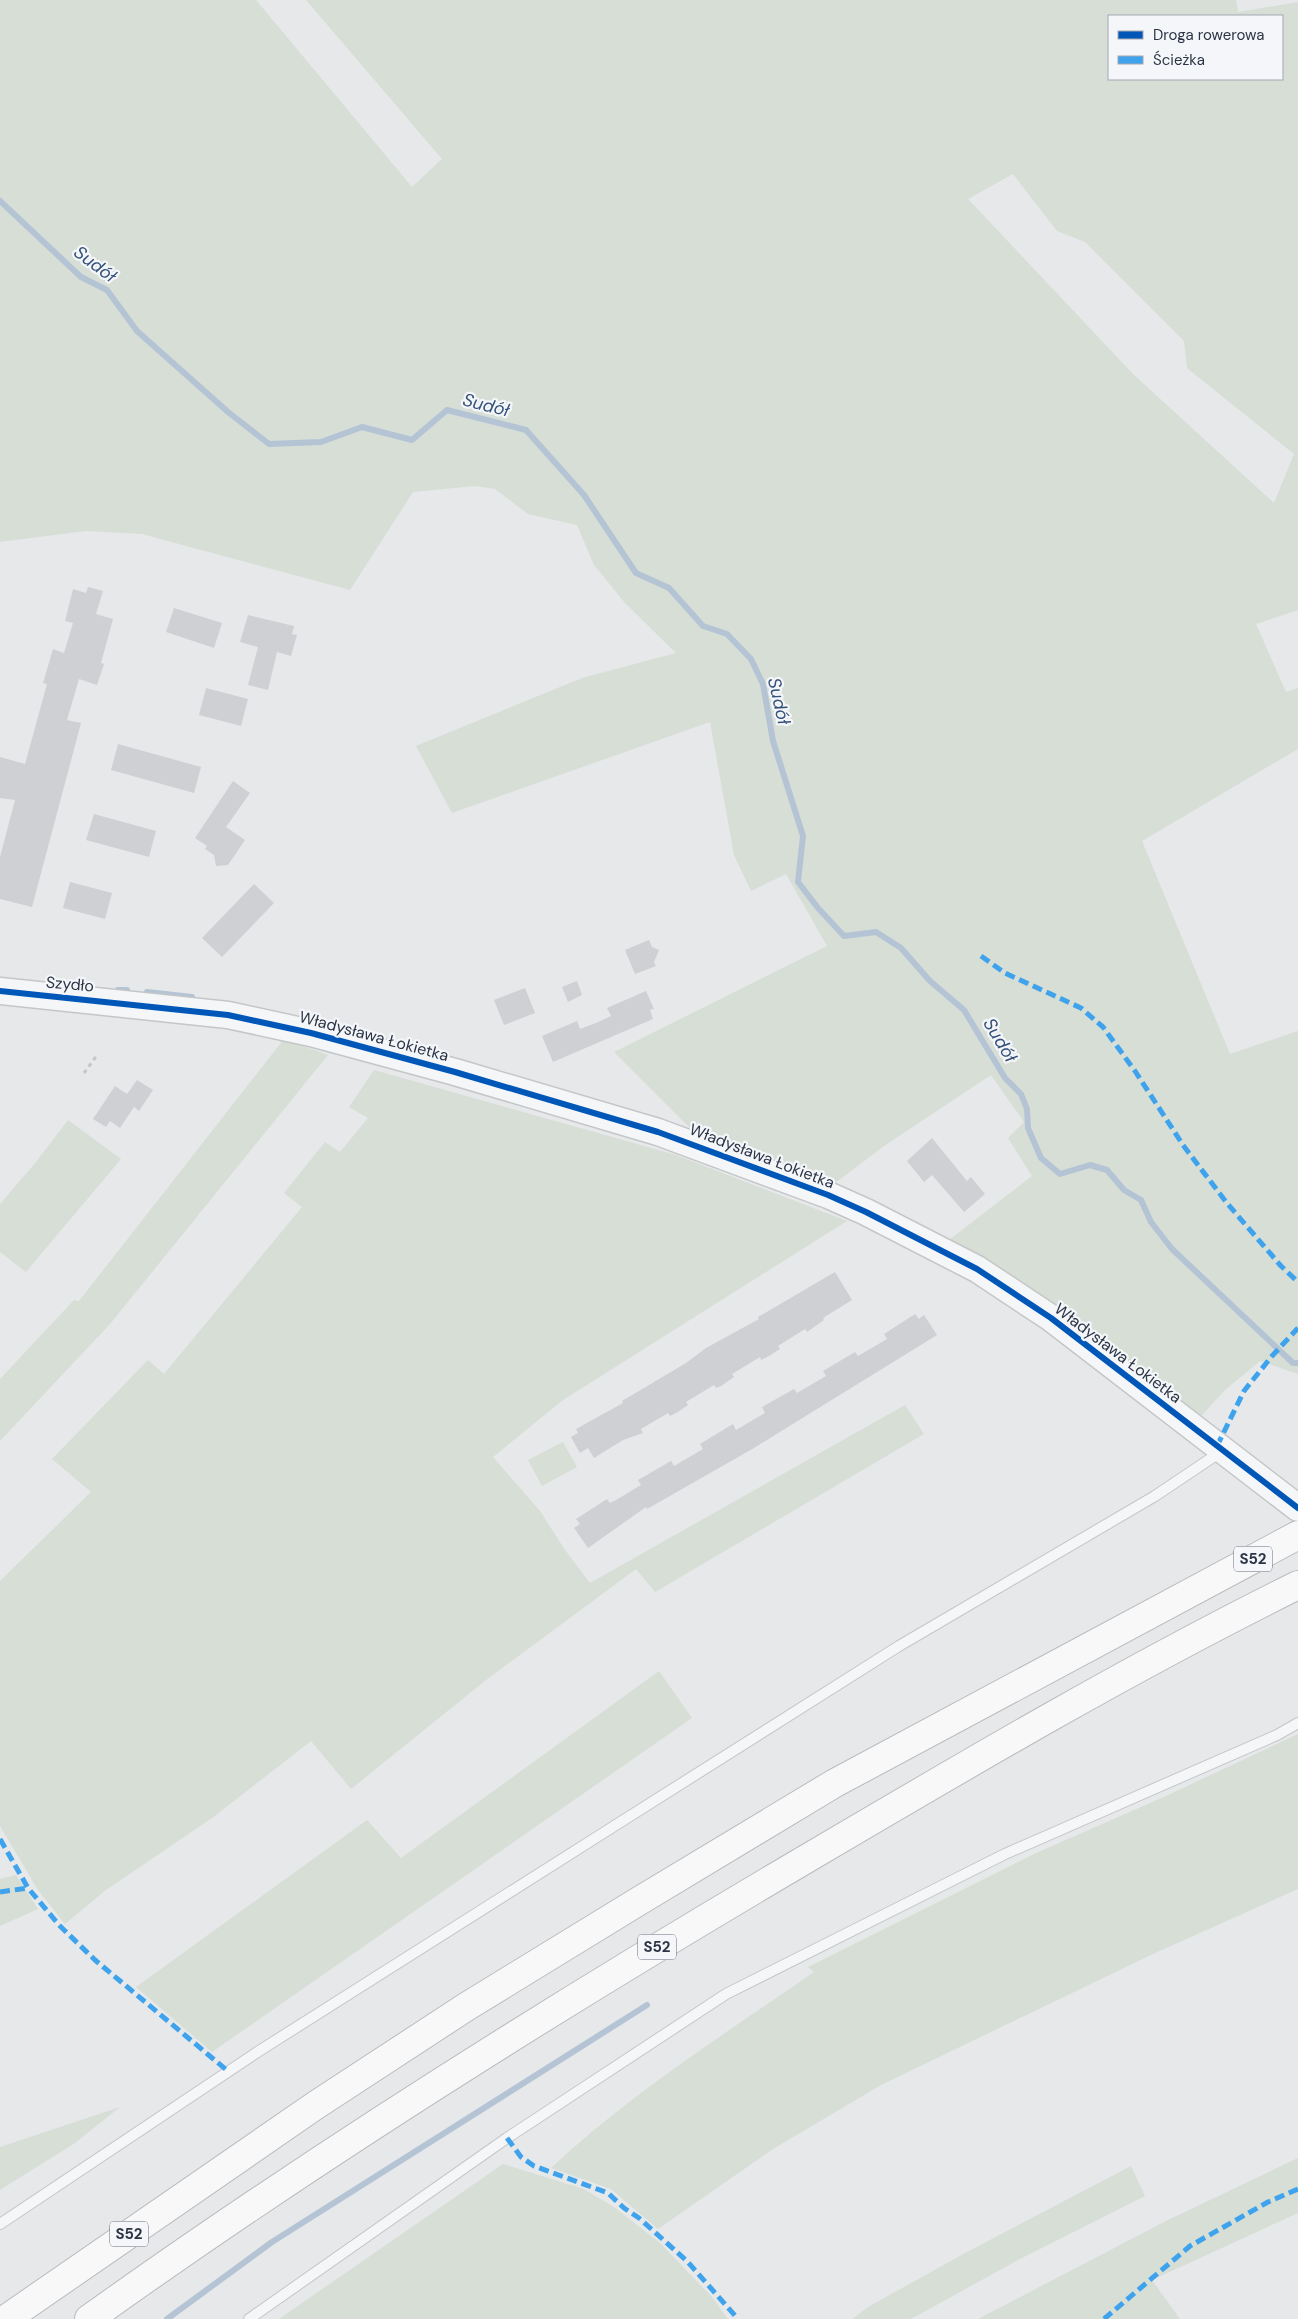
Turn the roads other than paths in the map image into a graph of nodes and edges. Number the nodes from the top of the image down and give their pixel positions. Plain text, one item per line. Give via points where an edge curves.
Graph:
1 (0, 991) edge
2 (137, 1005) joint
3 (1223, 1450) junction
4 (1298, 1508) edge
5 (1298, 1535) edge
6 (1298, 1585) edge
7 (1298, 1723) edge
8 (0, 2224) edge
9 (6, 2319) edge
10 (88, 2319) edge
11 (249, 2319) edge

1 - 2 street, Szydło
2 - 3 street, Władysława Łokietka via 272,1023 455,1072 658,1132 828,1195 977,1269 1051,1318
3 - 4 street, Władysława Łokietka
3 - 8 lane via 1155,1496 899,1646 627,1817 259,2050
5 - 9 highway, S52 via 835,1783 630,1906 316,2105
6 - 10 highway, S52 via 1065,1710 672,1938 467,2065
7 - 11 lane via 1005,1854 726,1994 506,2138

